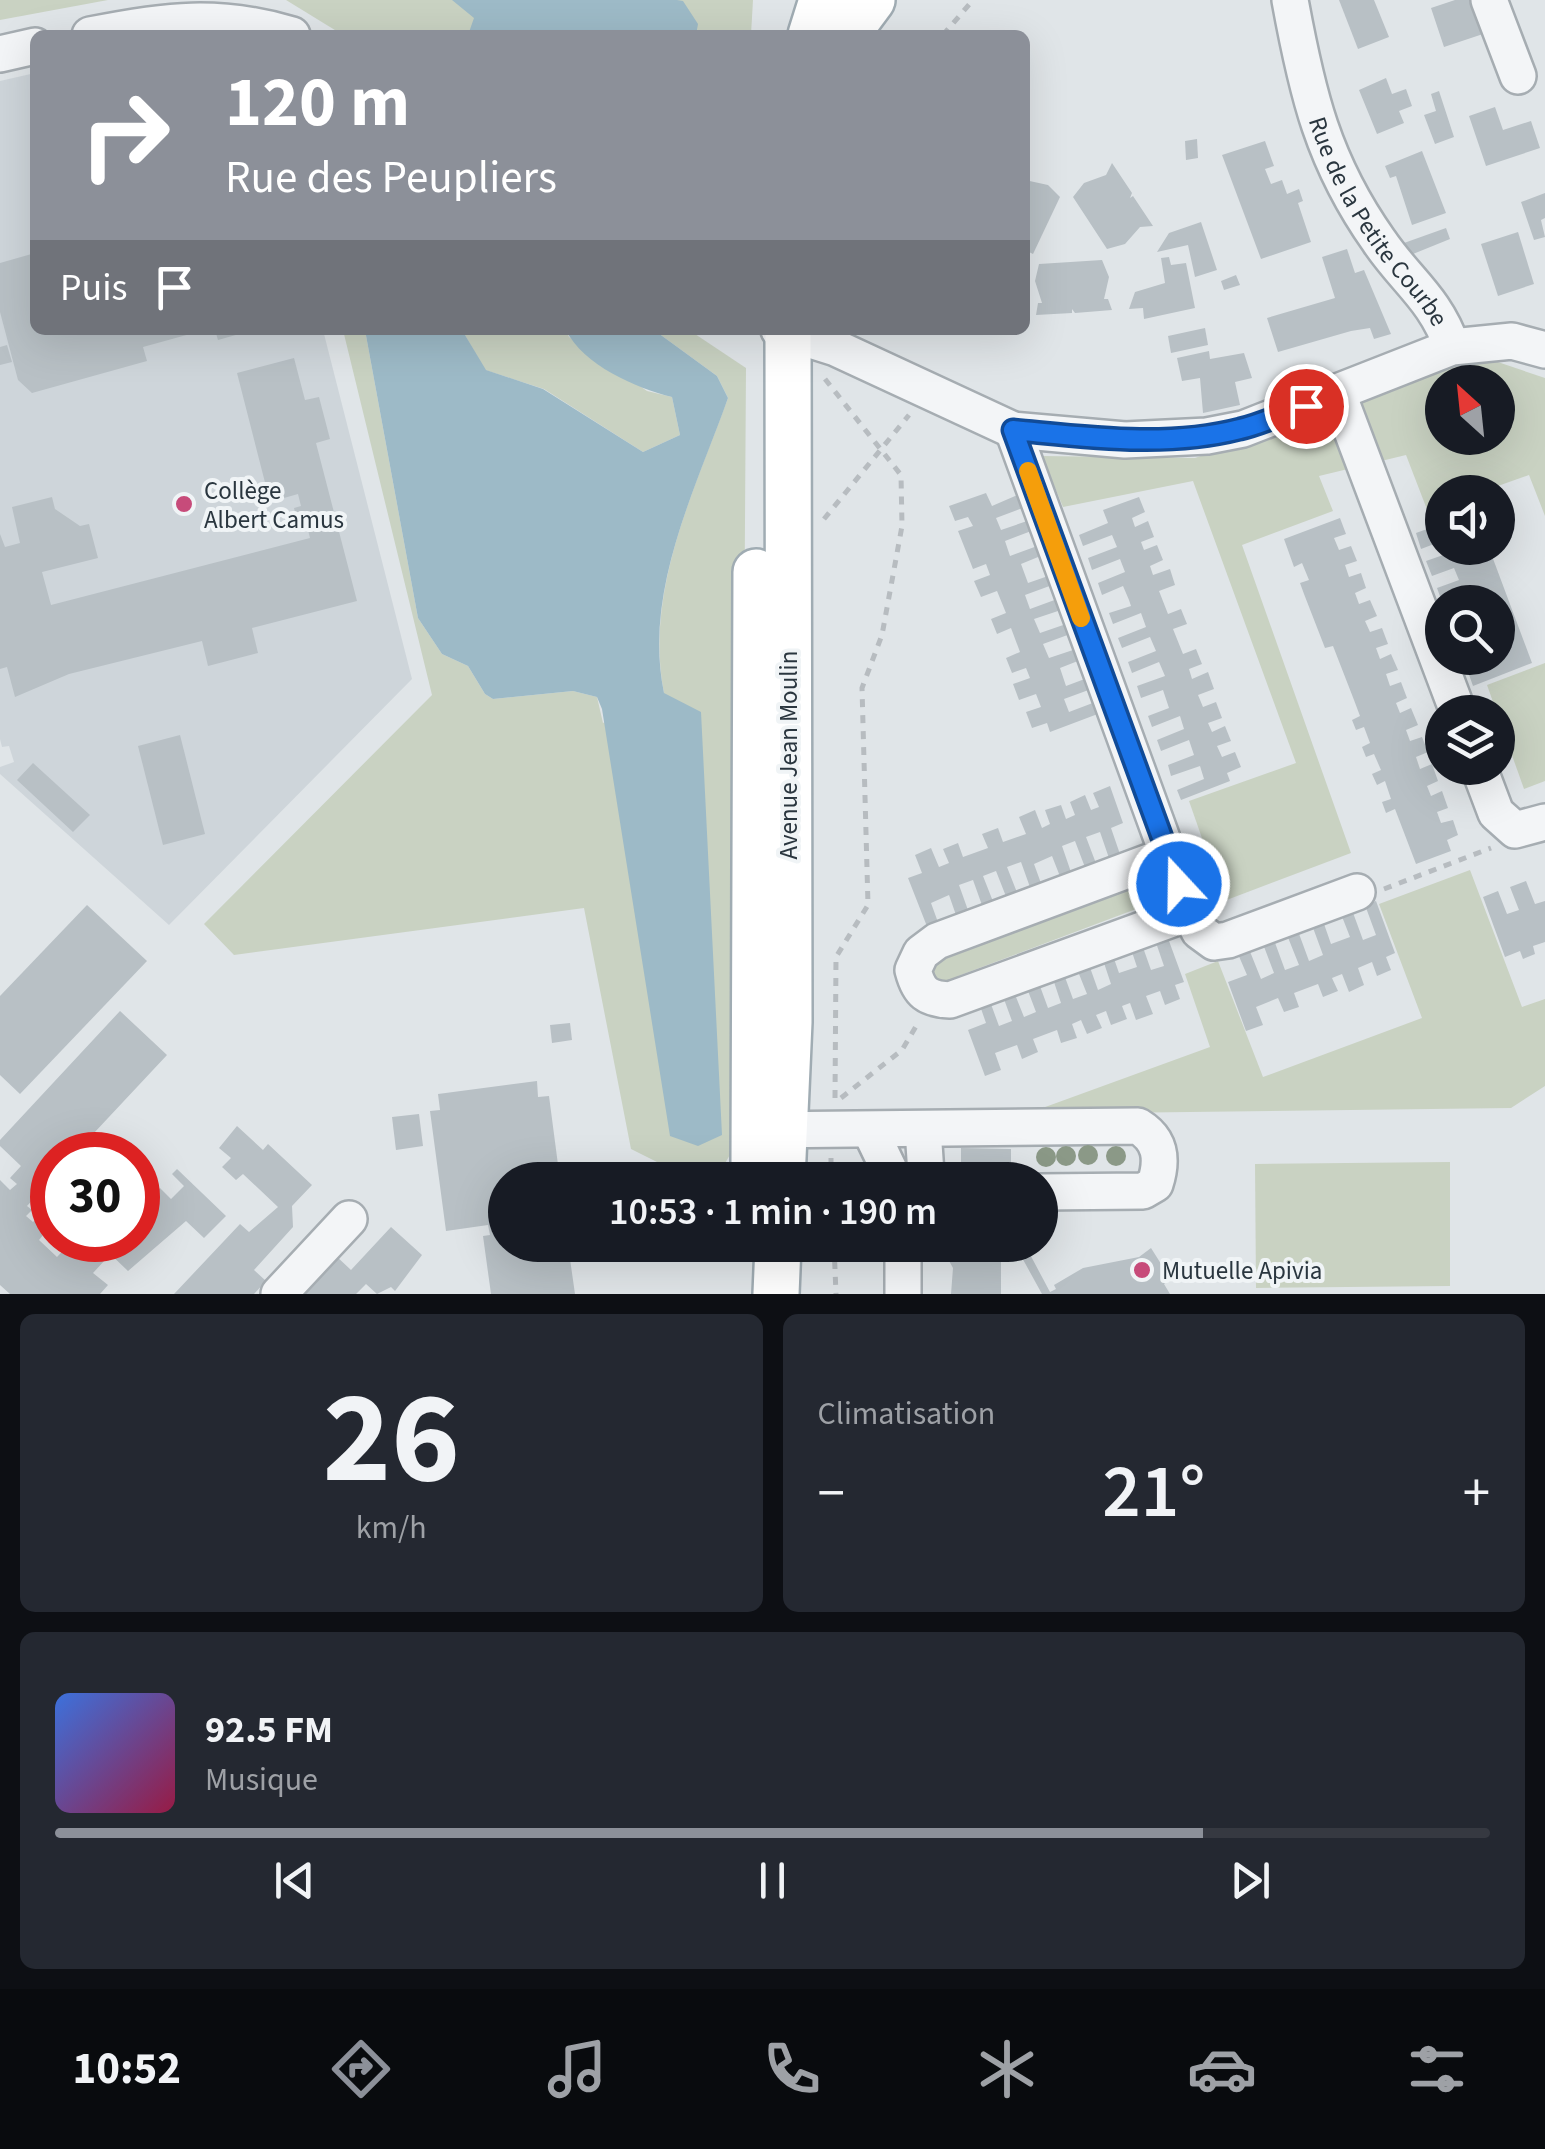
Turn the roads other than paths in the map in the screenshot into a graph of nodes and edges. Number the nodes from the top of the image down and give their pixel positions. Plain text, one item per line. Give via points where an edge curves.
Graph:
1 (822, 0) edge
2 (872, 0) edge
3 (1290, 0) edge
4 (1488, 0) edge
5 (123, 30) edge
6 (275, 30) edge
7 (813, 30) edge
8 (850, 30) edge
9 (30, 47) edge
10 (0, 54) edge
11 (1518, 76) dead end
12 (780, 338) edge
13 (1452, 347) junction
14 (1545, 350) edge
15 (1338, 394) junction
16 (1013, 430) junction
17 (1452, 695) edge
18 (1486, 785) edge
19 (1530, 826) edge
20 (1168, 855) junction
21 (1357, 892) road end
22 (1191, 912) junction
23 (870, 1130) junction
24 (923, 1130) junction
25 (769, 1131) junction
26 (760, 1162) edge
27 (777, 1162) edge
28 (885, 1162) edge
29 (925, 1162) edge
30 (1058, 1192) edge
31 (349, 1220) dead end
32 (754, 1262) edge
33 (777, 1262) edge
34 (903, 1262) edge
35 (279, 1294) edge
36 (753, 1294) edge
37 (776, 1294) edge
38 (903, 1294) edge

1 - 7 main road
2 - 8 main road
3 - 13 street, Rue de la Petite Courbe via 1302,74 1327,154 1380,244 1428,295
4 - 11 street
5 - 6 street via 201,18
9 - 10 street
12 - 16 street via 930,390
12 - 25 main road, Avenue Jean Moulin via 790,1022
13 - 14 street, Rue de la Petite Courbe via 1512,340
13 - 15 street
15 - 16 street via 1206,436 1125,440
15 - 17 street
16 - 20 street
18 - 19 street via 1496,812
20 - 22 street
20 - 22 street via 937,941 913,970 918,988 931,999 950,1000
21 - 22 street via 1214,942 1199,931
23 - 24 street
23 - 25 street
23 - 28 street
24 - 29 street
24 - 30 street via 1138,1126 1152,1135 1161,1165 1156,1184 1143,1191
25 - 26 main road, Avenue Jean Moulin
25 - 27 main road, Avenue Jean Moulin
31 - 35 street
32 - 36 main road
33 - 37 main road
34 - 38 street

